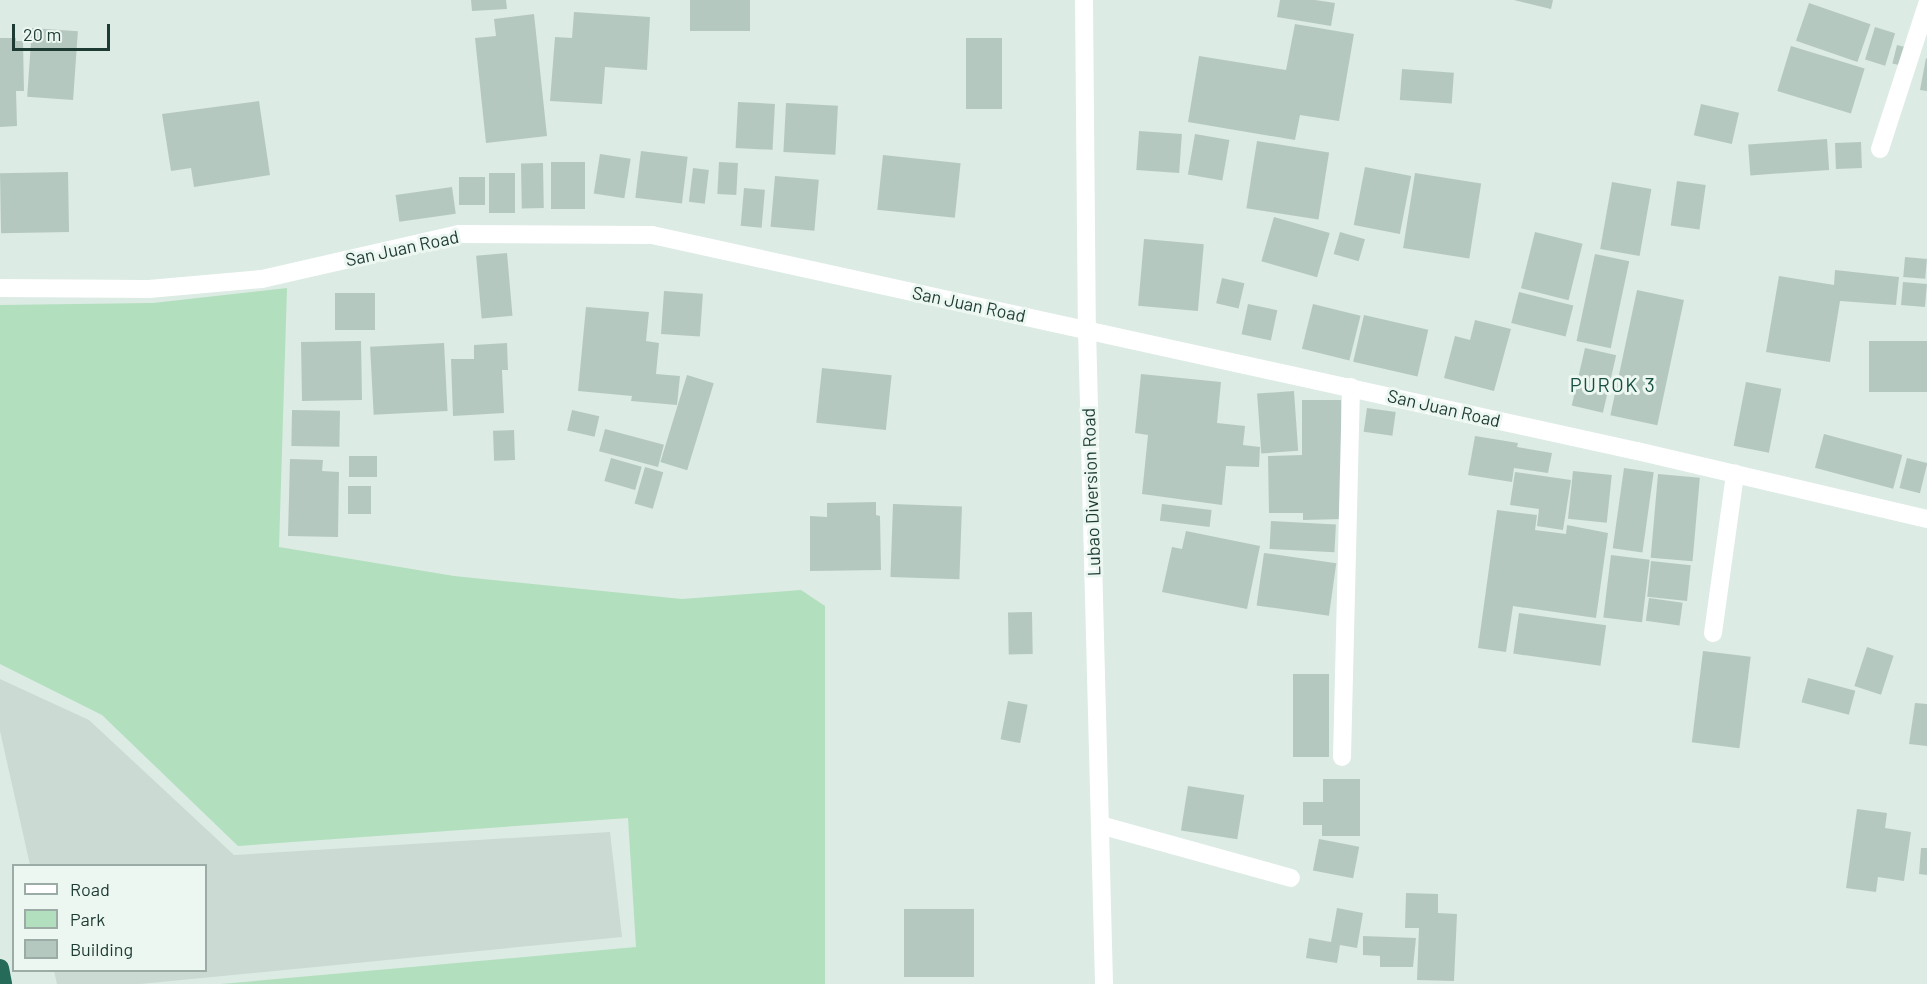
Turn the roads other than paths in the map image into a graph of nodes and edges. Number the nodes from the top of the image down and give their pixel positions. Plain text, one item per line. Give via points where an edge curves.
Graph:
1 (1084, 0) edge
2 (1927, 4) edge
3 (1880, 149) dead end
4 (0, 288) edge
5 (1087, 329) junction
6 (1351, 387) junction
7 (1736, 474) junction
8 (1927, 519) edge
9 (1713, 633) dead end
10 (1342, 757) dead end
11 (1100, 825) junction
12 (1291, 878) dead end
13 (0, 968) edge
14 (3, 984) edge
15 (1104, 984) edge

1 - 5 street, Lubao Diversion Road
2 - 3 street
4 - 5 street, San Juan Road via 149,289 262,279 459,234 652,235
5 - 6 street, San Juan Road
5 - 11 street, Lubao Diversion Road
6 - 7 street, San Juan Road
6 - 10 street
7 - 8 street, San Juan Road
7 - 9 street
11 - 12 street
11 - 15 street, Lubao Diversion Road
13 - 14 highway

